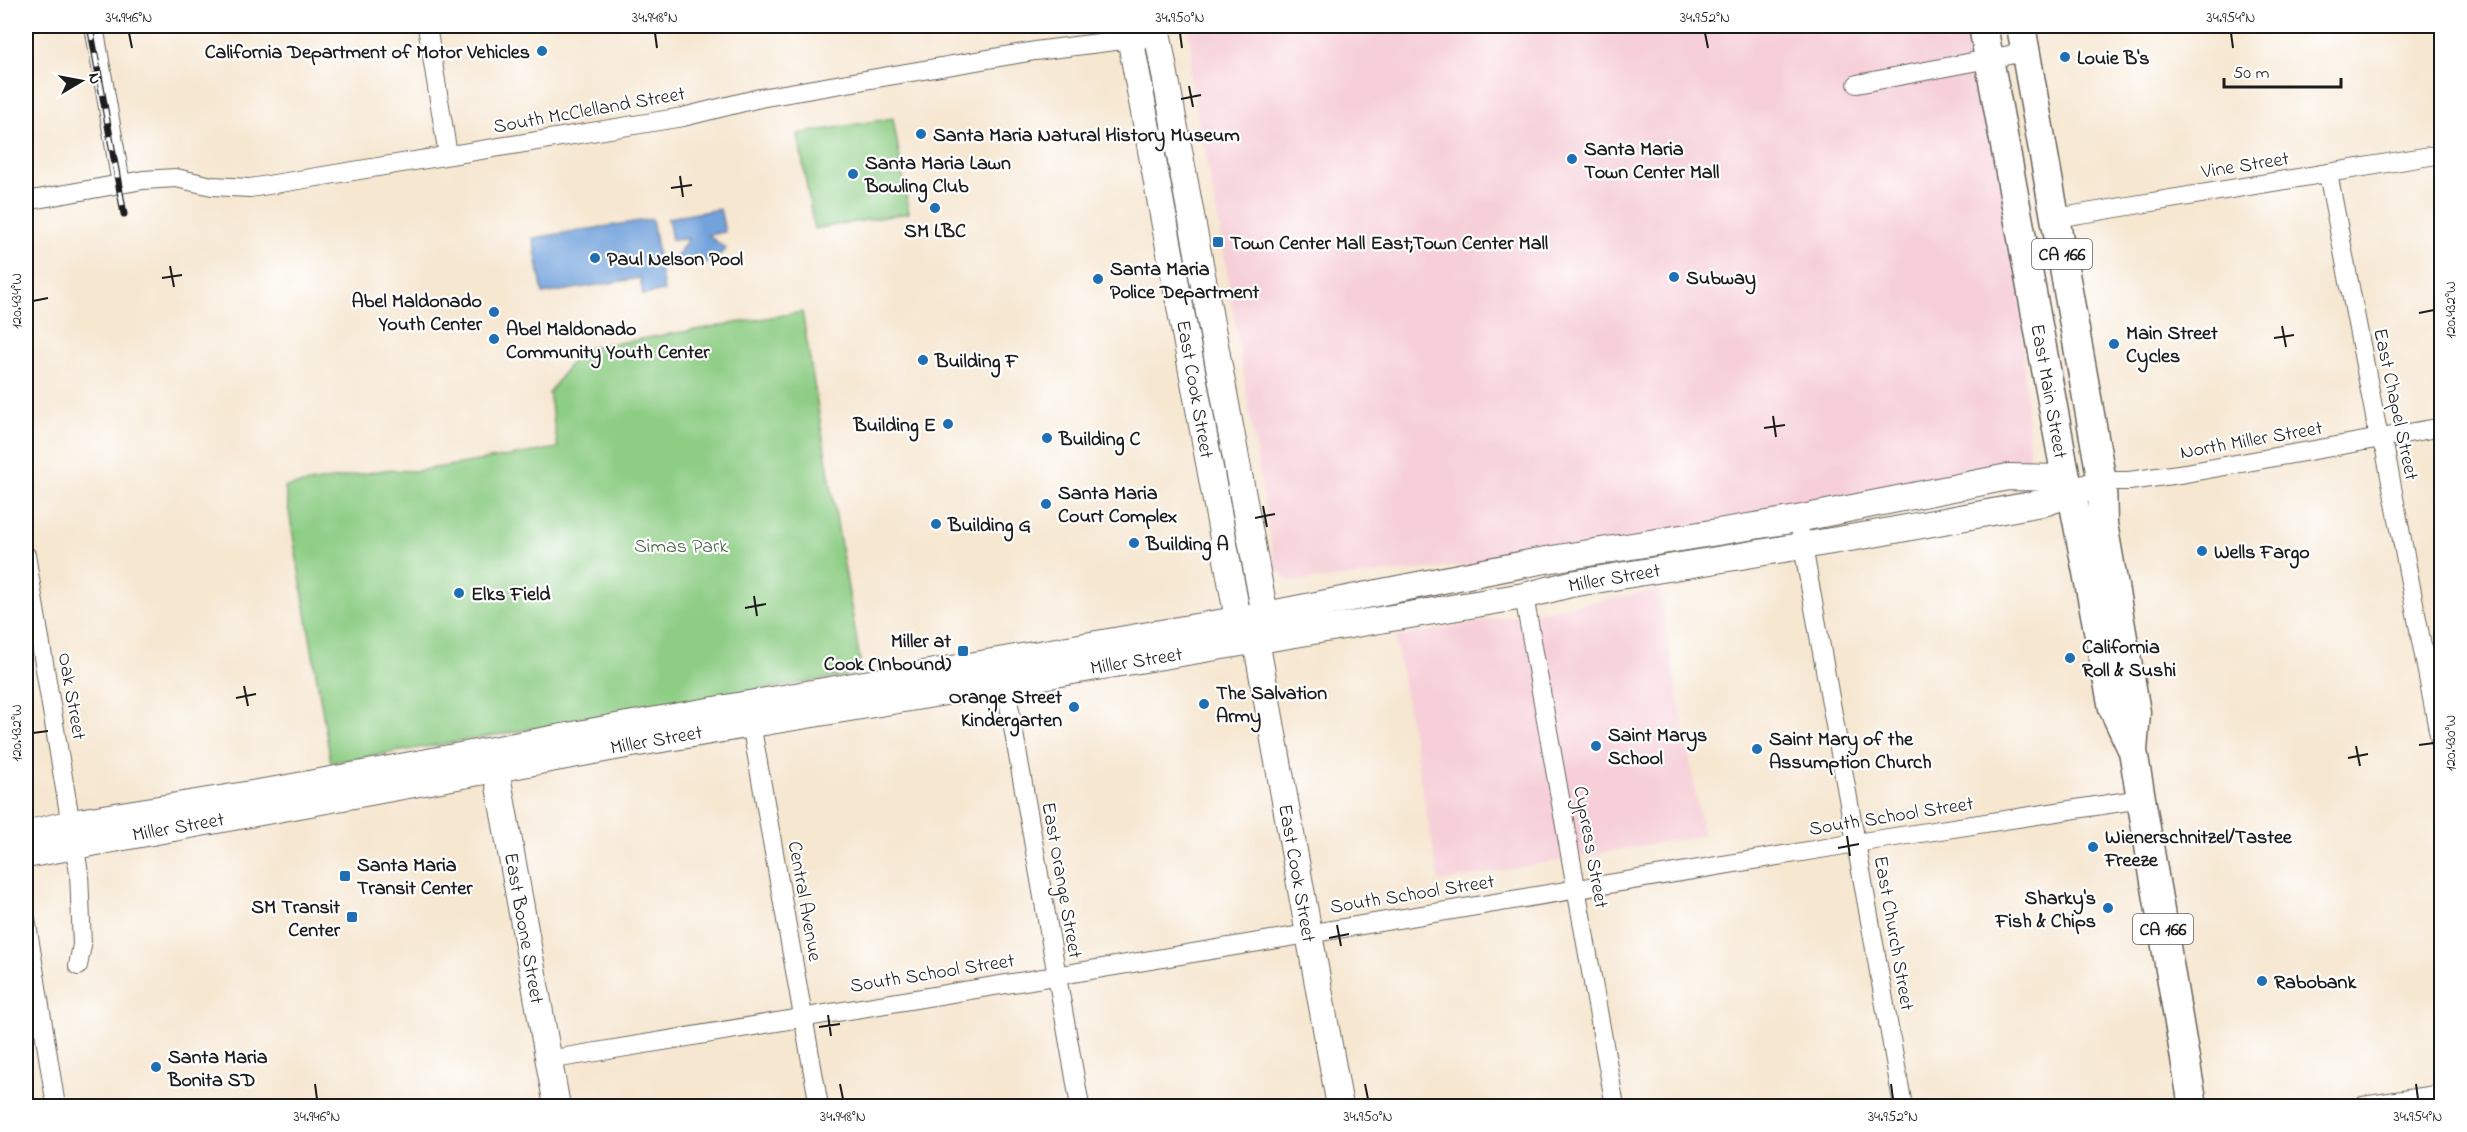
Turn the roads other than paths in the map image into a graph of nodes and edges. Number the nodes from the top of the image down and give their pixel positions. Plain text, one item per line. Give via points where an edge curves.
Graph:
1 (94, 26) edge
2 (427, 26) edge
3 (1983, 26) edge
4 (1130, 32) edge
5 (1157, 32) edge
6 (2023, 39) edge
7 (1990, 59) junction
8 (1857, 84) dead end
9 (2442, 154) edge
10 (448, 155) junction
11 (2328, 173) junction
12 (121, 184) junction
13 (26, 201) edge
14 (2056, 218) junction
15 (1213, 334) junction
16 (1187, 338) junction
17 (2442, 428) edge
18 (2379, 438) junction
19 (2102, 482) junction
20 (2069, 486) junction
21 (1797, 519) junction
22 (1803, 545) junction
23 (26, 555) edge
24 (1524, 596) junction
25 (1265, 615) junction
26 (1238, 619) junction
27 (1256, 640) junction
28 (1003, 671) junction
29 (750, 713) junction
30 (2439, 719) edge
31 (2133, 751) junction
32 (2442, 751) edge
33 (494, 759) junction
34 (2141, 799) junction
35 (26, 834) edge
36 (74, 834) junction
37 (1856, 843) junction
38 (26, 855) edge
39 (1577, 889) junction
40 (26, 918) edge
41 (1309, 933) junction
42 (78, 966) dead end
43 (1057, 974) junction
44 (803, 1016) junction
45 (549, 1060) junction
46 (2442, 1094) edge
47 (56, 1107) edge
48 (557, 1107) edge
49 (819, 1107) edge
50 (1080, 1107) edge
51 (1340, 1107) edge
52 (1615, 1107) edge
53 (1903, 1107) edge
54 (2193, 1107) edge
55 (2363, 1107) edge

1 - 12 street
2 - 10 street
3 - 7 main road, East Main Street / CA 166
4 - 5 street, South McClelland Street
4 - 10 street, South McClelland Street via 760,98 683,117
4 - 16 street, East Cook Street
5 - 15 street, East Cook Street
6 - 7 street
6 - 14 main road, East Main Street / CA 166
7 - 8 street
7 - 20 main road, East Main Street / CA 166
9 - 11 street, Vine Street
10 - 12 street, South McClelland Street via 250,188 212,186 176,178
11 - 14 street, Vine Street
11 - 18 street, East Chapel Street
12 - 13 street, South McClelland Street
14 - 19 main road, East Main Street / CA 166
15 - 16 street
15 - 25 street, East Cook Street
16 - 26 street, East Cook Street
17 - 18 street, North Miller Street
18 - 19 street, North Miller Street via 2231,467 2129,482
18 - 30 street, East Chapel Street via 2385,450
19 - 20 street, Miller Street
19 - 31 main road, East Main Street / CA 166 via 2103,524 2136,712
20 - 21 street, Miller Street via 2008,477
20 - 22 street, Miller Street via 2047,502
20 - 31 main road, East Main Street / CA 166 via 2113,708
21 - 22 street, East Church Street
21 - 25 street, Miller Street via 1540,561
22 - 24 street, Miller Street via 1571,584
22 - 37 street, East Church Street
23 - 36 street, Oak Street
24 - 27 street, Miller Street
24 - 39 street, Cypress Street
25 - 26 street, Miller Street
25 - 27 street
26 - 27 street
26 - 28 street, Miller Street
27 - 28 street, Miller Street
27 - 41 street, East Cook Street
28 - 29 street, Miller Street
28 - 43 street, East Orange Street
29 - 33 street, Miller Street
29 - 44 street, Central Avenue
30 - 32 street, East Chapel Street
31 - 34 main road, East Main Street / CA 166
33 - 36 street, Miller Street via 282,789
33 - 45 street, East Boone Street
34 - 37 street, South School Street
34 - 54 main road, East Main Street / CA 166
35 - 36 street, Miller Street
36 - 38 street, Miller Street
36 - 42 street, Oak Street via 82,945
37 - 39 street, South School Street
37 - 53 street, East Church Street
39 - 41 street, South School Street
39 - 52 street, Cypress Street
40 - 47 street
41 - 43 street, South School Street
41 - 51 street, East Cook Street
43 - 44 street, South School Street
43 - 50 street, East Orange Street
44 - 45 street, South School Street
44 - 49 street, Central Avenue
45 - 48 street, East Boone Street
46 - 55 street

